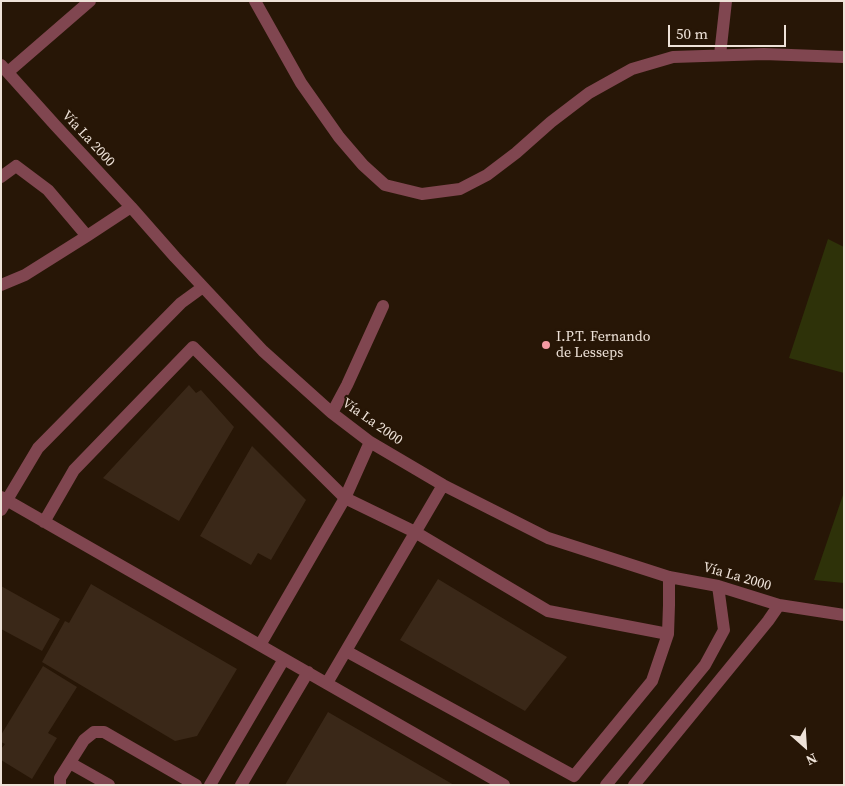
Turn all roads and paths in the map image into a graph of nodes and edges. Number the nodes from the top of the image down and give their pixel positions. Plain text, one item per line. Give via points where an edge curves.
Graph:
1 (90, 1) edge
2 (255, 1) edge
3 (726, 1) edge
4 (720, 55) junction
5 (844, 57) edge
6 (5, 69) edge
7 (1, 178) edge
8 (131, 207) junction
9 (87, 236) junction
10 (1, 284) edge
11 (204, 287) junction
12 (383, 306) dead end
13 (332, 413) junction
14 (370, 442) junction
15 (443, 485) junction
16 (345, 498) junction
17 (3, 502) edge
18 (44, 522) junction
19 (415, 532) junction
20 (668, 577) junction
21 (718, 586) junction
22 (779, 605) junction
23 (844, 615) edge
24 (668, 634) junction
25 (260, 645) junction
26 (346, 651) junction
27 (284, 659) junction
28 (308, 672) junction
29 (327, 683) junction
30 (70, 763) junction
31 (60, 785) edge
32 (109, 785) edge
33 (196, 785) edge
34 (210, 785) edge
35 (241, 785) edge
36 (504, 785) edge
37 (606, 785) edge
38 (634, 785) edge

1 - 6 street
2 - 4 street via 301,84 363,165 385,185 422,194 460,189 487,175 589,93 632,69 673,57
3 - 4 street
4 - 5 street
6 - 8 street, Vía La 2000
7 - 9 street via 16,166 48,190
8 - 9 street
8 - 11 street, Vía La 2000
9 - 10 street via 25,275
11 - 13 street, Vía La 2000 via 263,351
11 - 17 street via 181,303 38,448
12 - 13 street
13 - 14 street, Vía La 2000
14 - 15 street, Vía La 2000
14 - 16 street
15 - 19 street
15 - 20 street, Vía La 2000 via 548,538
16 - 18 street via 193,347 74,470
16 - 19 street
16 - 25 street
17 - 18 street
18 - 25 street
19 - 24 street via 548,611
19 - 26 street
20 - 21 street, Vía La 2000
20 - 24 street
21 - 22 street, Vía La 2000
21 - 37 street via 724,630 705,664
22 - 23 street, Vía La 2000
22 - 38 street
24 - 26 street via 652,680 574,776
25 - 27 street
26 - 29 street
27 - 28 street
27 - 34 street
28 - 29 street
28 - 35 street
29 - 36 street
30 - 31 street via 60,778
30 - 32 street
30 - 33 street via 84,740 94,732 104,732

